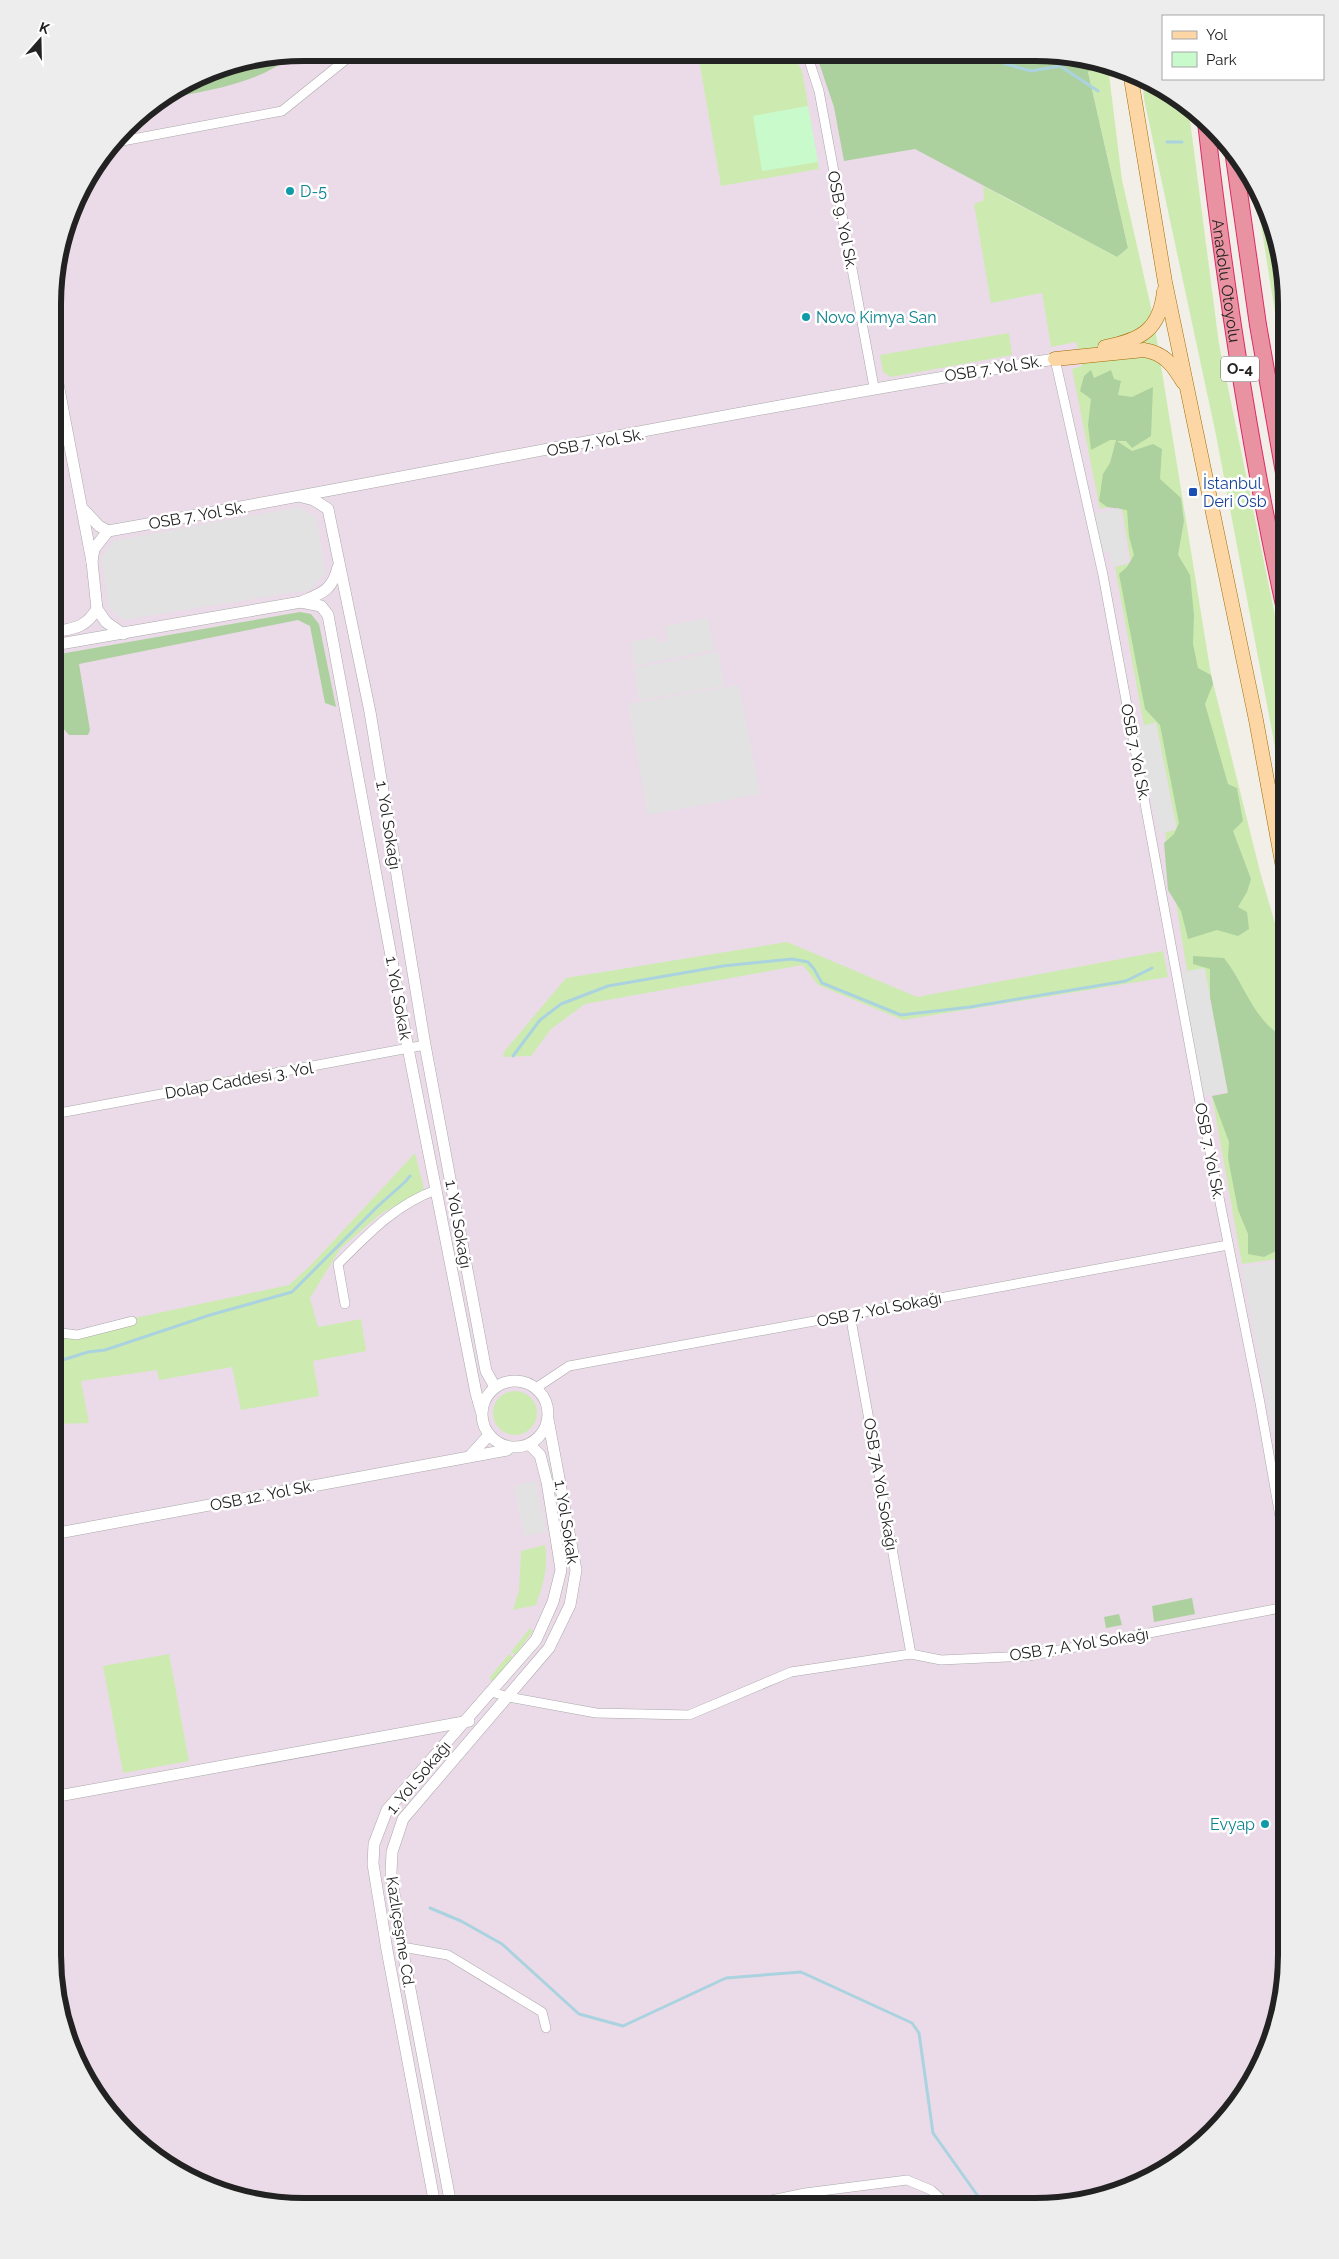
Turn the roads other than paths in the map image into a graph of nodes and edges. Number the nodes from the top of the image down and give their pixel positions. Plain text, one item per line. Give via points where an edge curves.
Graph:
1 (344, 61) edge
2 (809, 61) edge
3 (1132, 82) edge
4 (1207, 134) edge
5 (126, 140) edge
6 (1237, 168) edge
7 (1164, 282) junction
8 (1056, 358) junction
9 (874, 387) junction
10 (1189, 393) junction
11 (61, 405) edge
12 (1278, 439) edge
13 (342, 488) junction
14 (301, 497) junction
15 (80, 506) junction
16 (328, 509) junction
17 (108, 531) junction
18 (92, 562) junction
19 (338, 565) junction
20 (1278, 572) edge
21 (301, 602) junction
22 (97, 609) junction
23 (61, 631) edge
24 (123, 634) junction
25 (61, 644) edge
26 (1278, 840) edge
27 (425, 1045) junction
28 (408, 1048) junction
29 (61, 1113) edge
30 (436, 1190) junction
31 (1228, 1245) junction
32 (345, 1304) dead end
33 (850, 1314) junction
34 (132, 1320) dead end
35 (61, 1333) edge
36 (495, 1386) junction
37 (536, 1388) junction
38 (481, 1411) junction
39 (548, 1419) junction
40 (489, 1435) junction
41 (529, 1444) junction
42 (509, 1447) junction
43 (470, 1456) junction
44 (1278, 1507) edge
45 (61, 1533) edge
46 (1278, 1609) edge
47 (911, 1654) junction
48 (492, 1692) junction
49 (508, 1697) junction
50 (466, 1720) junction
51 (485, 1724) junction
52 (61, 1796) edge
53 (402, 1947) junction
54 (546, 2028) dead end
55 (434, 2198) edge
56 (450, 2198) edge
57 (781, 2198) edge
58 (940, 2198) edge

1 - 5 street via 282,111
2 - 9 street, OSB 9. Yol Sk. via 819,91
3 - 7 main road
4 - 20 highway, Anadolu Otoyolu / O-4 via 1217,218 1250,427
6 - 12 highway, Anadolu Otoyolu / O-4 via 1258,325
7 - 8 main road via 1160,312 1151,328 1143,334 1123,343
7 - 10 main road
8 - 9 street, OSB 7. Yol Sk.
8 - 10 main road via 1144,350 1153,352 1169,361
8 - 31 street, OSB 7. Yol Sk. via 1102,574
9 - 13 street, OSB 7. Yol Sk.
10 - 26 main road
11 - 15 street
13 - 14 street, OSB 7. Yol Sk.
13 - 16 street
14 - 16 street via 314,500
14 - 17 street, OSB 7. Yol Sk.
15 - 17 street via 90,519
15 - 18 street
16 - 19 street, 1. Yol Sokağı
17 - 18 street via 94,549
18 - 22 street
19 - 21 street via 335,580 324,592
19 - 27 street, 1. Yol Sokağı via 370,712
21 - 24 street
21 - 28 street, 1. Yol Sokak via 321,606 328,615
22 - 23 street via 89,621 77,628
22 - 24 street via 106,622
24 - 25 street
27 - 28 street, Dolap Caddesi 3. Yol
27 - 36 street, 1. Yol Sokağı via 486,1371
28 - 29 street, Dolap Caddesi 3. Yol
28 - 30 street, 1. Yol Sokak
30 - 32 street via 382,1221 338,1264
30 - 38 street, 1. Yol Sokak
31 - 33 street, OSB 7. Yol Sokağı
31 - 44 street
33 - 37 street, OSB 7. Yol Sokağı via 569,1366
33 - 47 street, OSB 7A Yol Sokağı
34 - 35 street via 77,1336
36 - 37 street via 516,1380
36 - 38 street via 488,1393
37 - 39 street via 544,1397
38 - 40 street via 484,1428
39 - 41 street via 538,1438
39 - 49 street, 1. Yol Sokak via 576,1570 570,1606 549,1648
40 - 42 street
40 - 43 street
41 - 42 street
41 - 48 street, 1. Yol Sokağı via 540,1455 561,1570 554,1602 536,1640
42 - 43 street, OSB 12. Yol Sk.
43 - 45 street, OSB 12. Yol Sk.
46 - 47 street, OSB 7. A Yol Sokağı via 1028,1656 941,1660
47 - 49 street, OSB 7. A Yol Sokağı via 791,1672 689,1715 596,1713
48 - 49 street, OSB 7. A Yol Sokağı
48 - 50 street, 1. Yol Sokağı
49 - 51 street, Kazlıçeşme Cd.
50 - 51 street
50 - 52 street
50 - 55 street, 1. Yol Sokağı via 387,1810 374,1844 373,1864 387,1950
51 - 53 street, Kazlıçeşme Cd. via 402,1819 392,1852 391,1874
53 - 54 street via 448,1955 542,2012
53 - 56 street, Kazlıçeşme Cd.
57 - 58 street via 907,2180 931,2190

